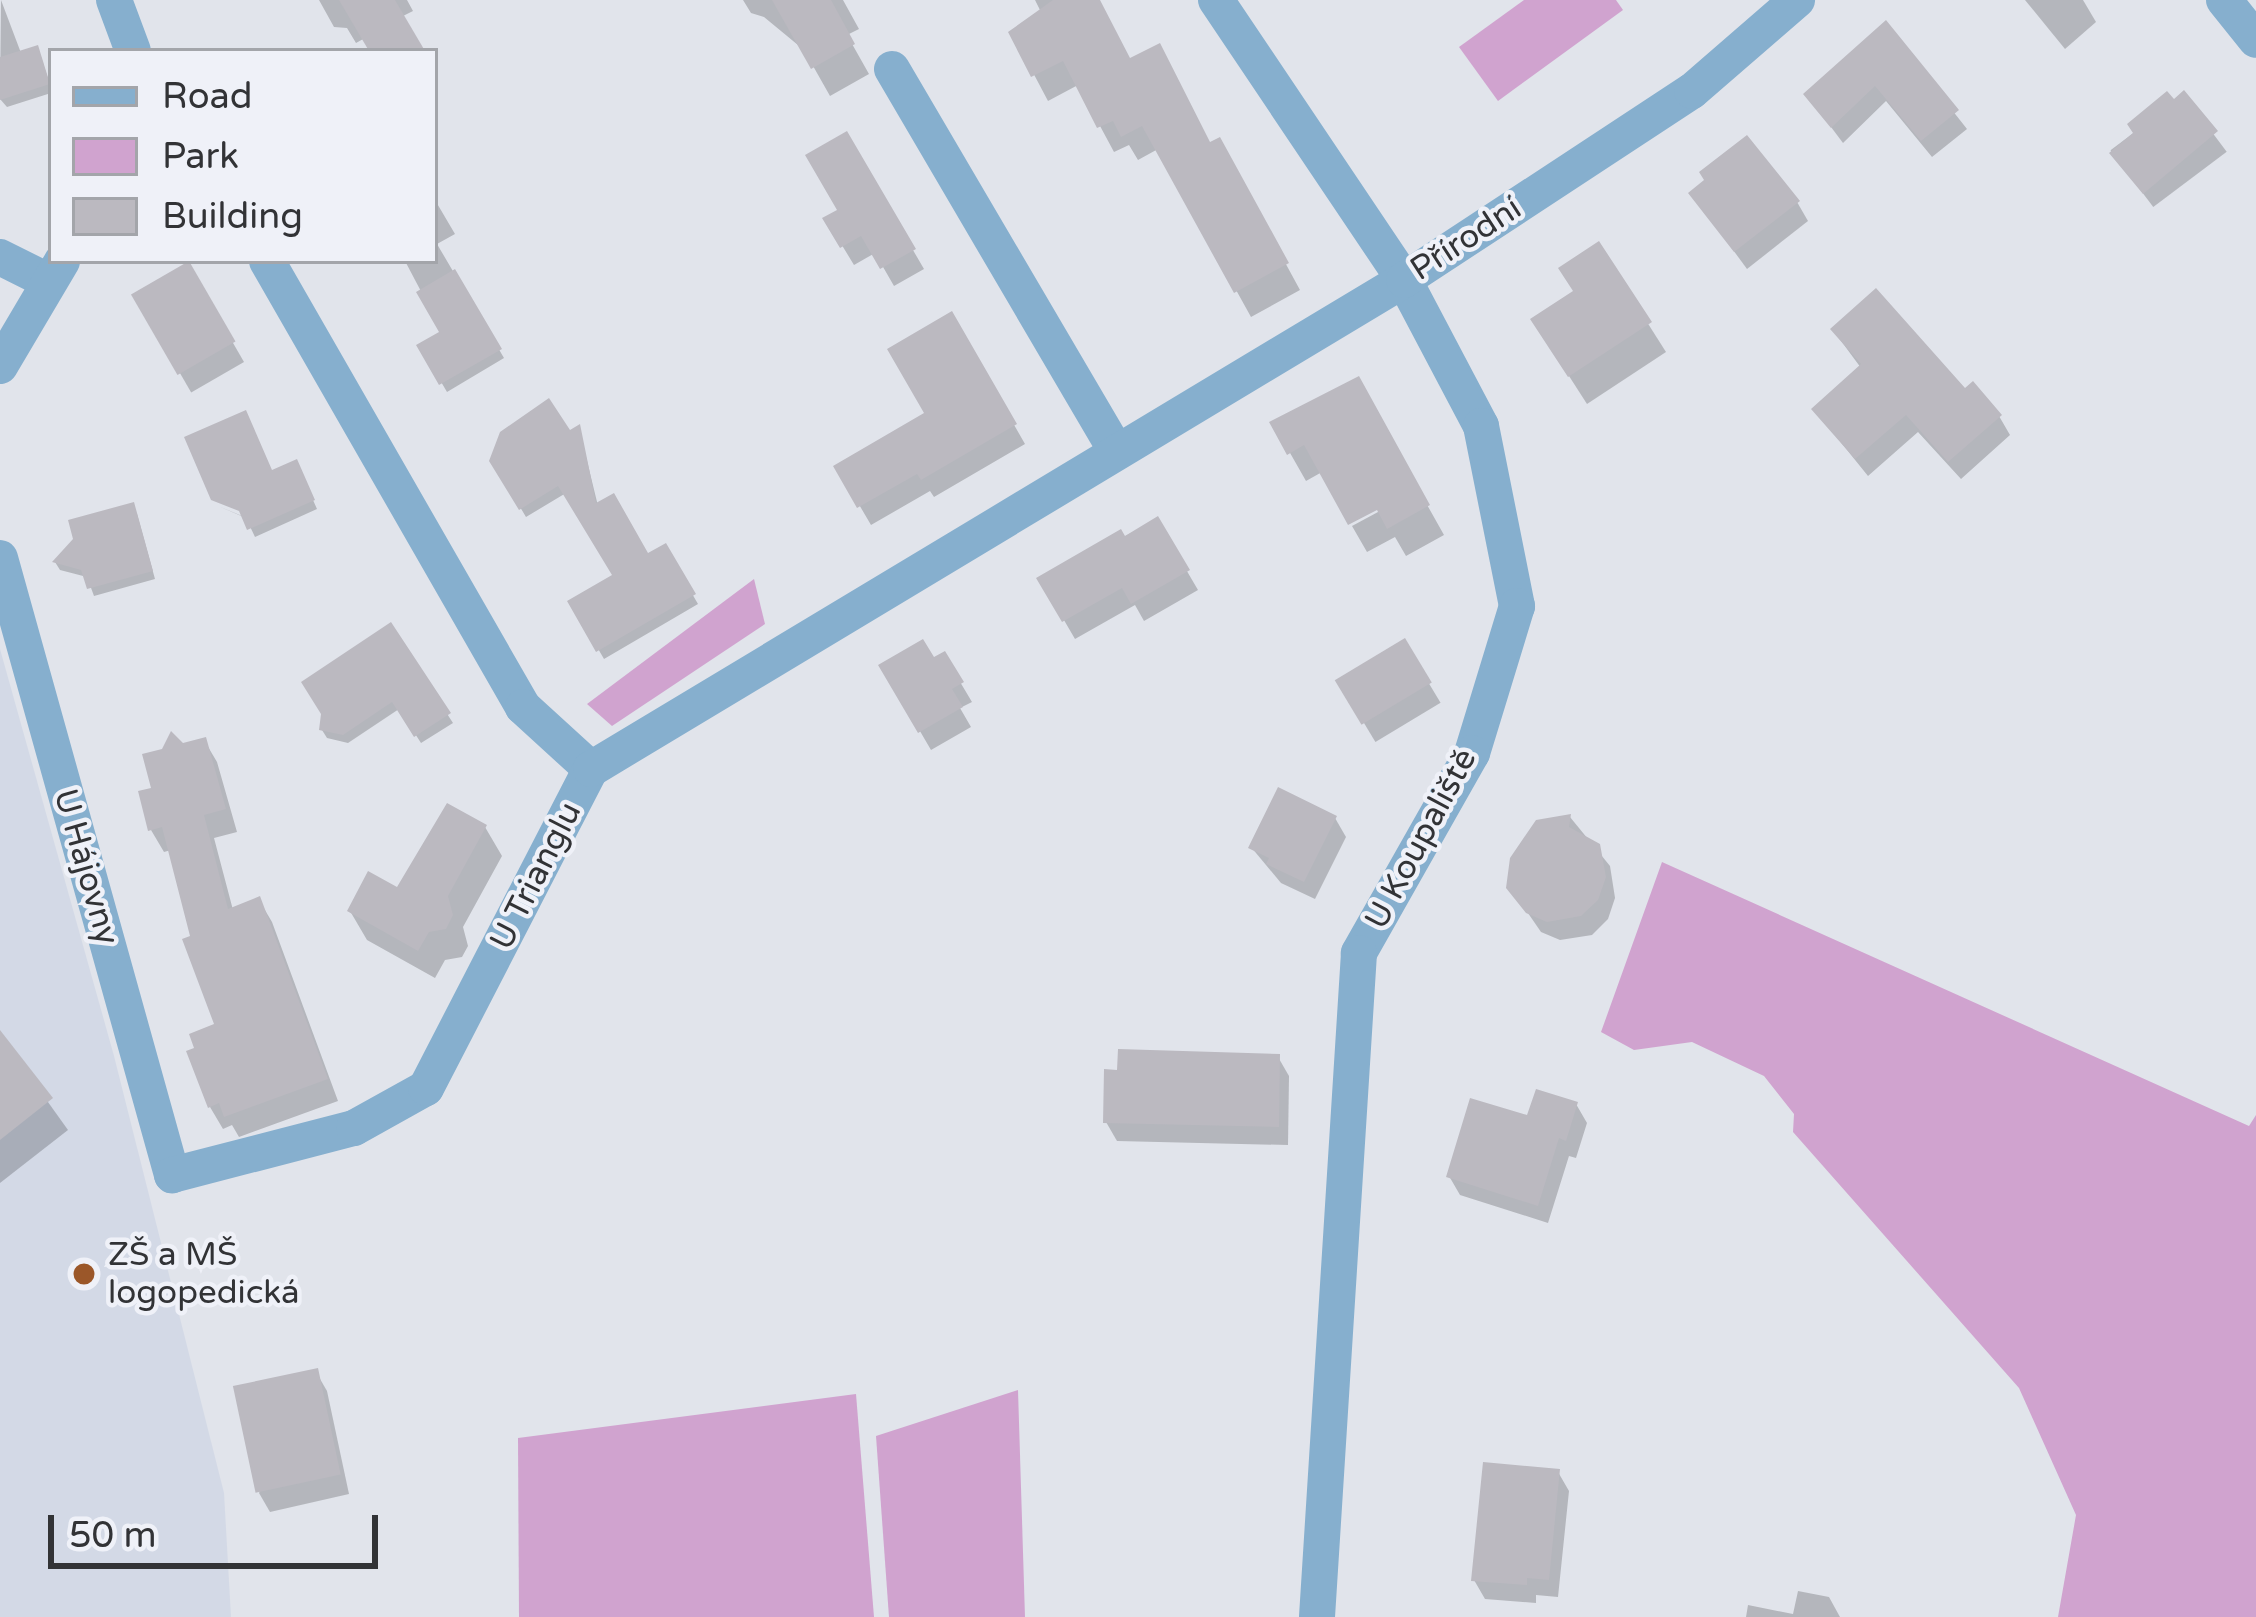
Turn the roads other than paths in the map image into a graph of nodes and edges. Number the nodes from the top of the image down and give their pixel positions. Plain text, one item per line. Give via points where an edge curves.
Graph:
1 (114, 0) edge
2 (1216, 0) edge
3 (1797, 0) edge
4 (2224, 0) edge
5 (2256, 40) edge
6 (132, 48) edge
7 (892, 69) dead end
8 (0, 257) edge
9 (269, 264) edge
10 (54, 270) edge
11 (1404, 280) junction
12 (0, 367) edge
13 (1118, 452) junction
14 (0, 558) edge
15 (591, 769) junction
16 (172, 1175) joint
17 (1318, 1617) edge

1 - 6 street
2 - 11 street, U Koupaliště
3 - 11 street, Přírodní via 1691,91
4 - 5 street
7 - 13 street
8 - 10 street
9 - 15 street, U Trianglu via 523,706
10 - 12 street
11 - 13 street, Přírodní
11 - 17 street, U Koupaliště via 1481,426 1516,606 1472,753 1359,953
13 - 15 street, Přírodní
14 - 16 street, U Hájovny
15 - 16 street, U Trianglu via 426,1088 354,1128

